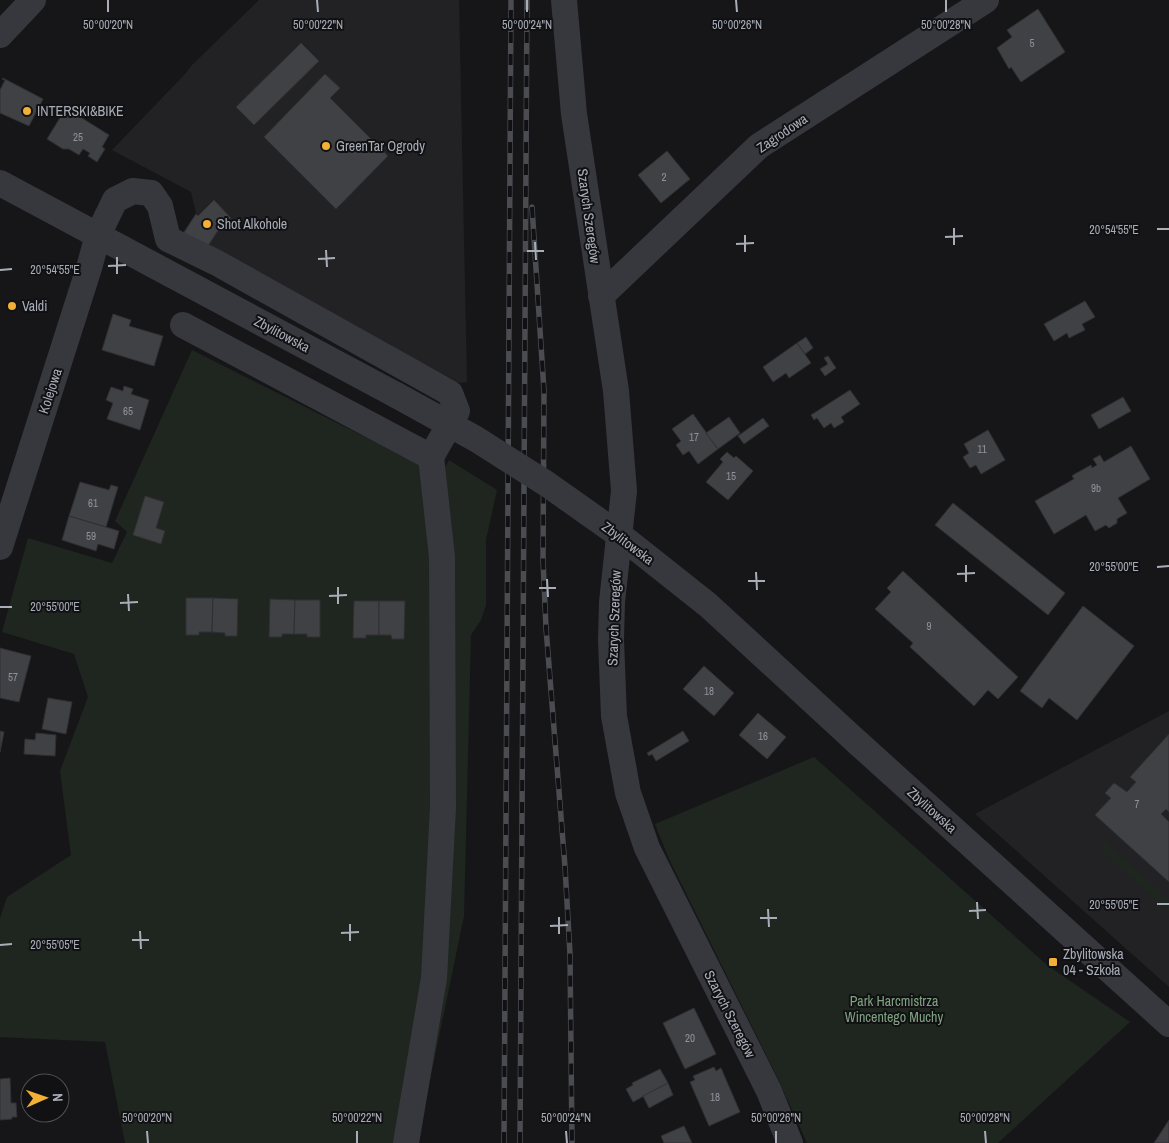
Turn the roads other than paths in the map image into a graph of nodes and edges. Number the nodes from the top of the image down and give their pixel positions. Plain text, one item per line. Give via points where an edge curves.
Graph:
1 (33, 0) edge
2 (564, 0) edge
3 (986, 0) edge
4 (0, 35) edge
5 (0, 183) edge
6 (98, 235) junction
7 (601, 296) junction
8 (183, 325) dead end
9 (431, 457) junction
10 (0, 547) edge
11 (1169, 1024) edge
12 (406, 1143) edge
13 (790, 1143) edge

1 - 4 street
2 - 7 street, Szarych Szeregów via 574,114
3 - 7 street, Zagrodowa via 759,146
5 - 6 street, Zbylitowska
6 - 9 street, Kolejowa via 115,200 133,191 151,193 160,206 168,239 450,393 457,412
6 - 10 street, Kolejowa
6 - 11 street, Zbylitowska, bridge via 492,449 626,540 708,605
7 - 13 street, Szarych Szeregów via 616,391 624,492 611,640 614,716 628,794 647,848 769,1091
8 - 9 street
9 - 12 street via 442,557 444,807 434,978

